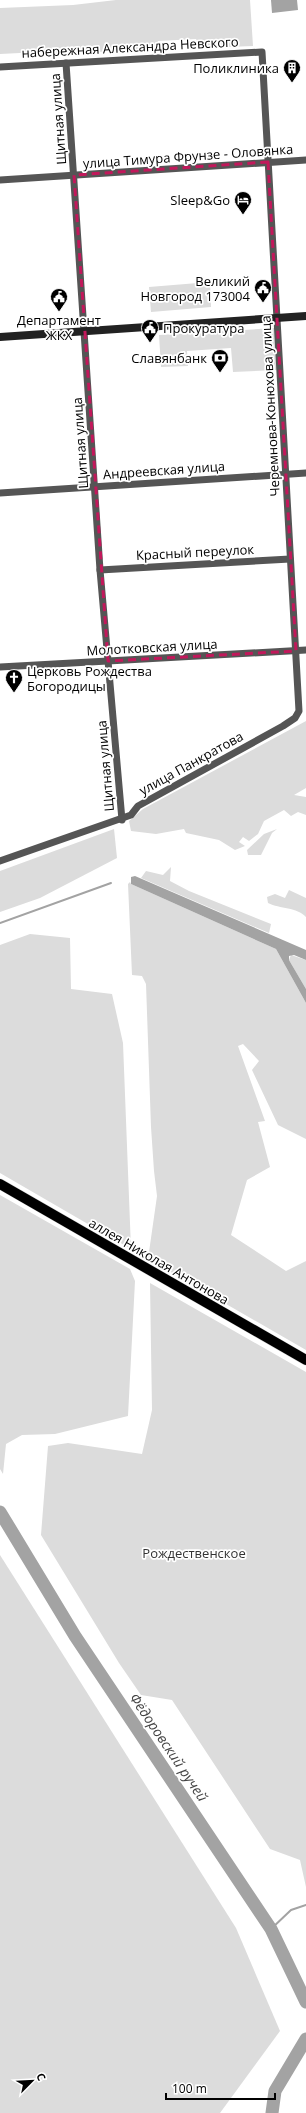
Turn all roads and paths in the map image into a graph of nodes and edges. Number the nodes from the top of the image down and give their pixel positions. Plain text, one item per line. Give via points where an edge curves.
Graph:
1 (262, 52) joint
2 (66, 63) junction
3 (0, 67) edge
4 (306, 160) edge
5 (268, 162) junction
6 (74, 175) junction
7 (0, 180) edge
8 (306, 316) edge
9 (277, 318) junction
10 (85, 331) junction
11 (0, 337) edge
12 (306, 473) edge
13 (286, 474) junction
14 (95, 487) junction
15 (0, 494) edge
16 (290, 559) junction
17 (100, 570) junction
18 (306, 650) edge
19 (296, 651) junction
20 (108, 661) junction
21 (0, 668) edge
22 (299, 711) joint
23 (122, 820) junction
24 (0, 861) edge
25 (0, 1184) edge
26 (306, 1360) edge

1 - 2 street, набережная Александра Невского
1 - 5 street, Черемнова-Конюхова улица
2 - 3 street, набережная Александра Невского
2 - 6 street, Щитная улица
4 - 5 street, улица Тимура Фрунзе - Оловянка
5 - 6 street, улица Тимура Фрунзе - Оловянка
5 - 9 street, Черемнова-Конюхова улица
6 - 7 street, улица Тимура Фрунзе - Оловянка
6 - 10 street, Щитная улица
8 - 9 main road
9 - 10 main road
9 - 13 street, Черемнова-Конюхова улица
10 - 11 main road
10 - 14 street, Щитная улица
12 - 13 street, Андреевская улица
13 - 14 street, Андреевская улица
13 - 16 street, Черемнова-Конюхова улица
14 - 15 street, Андреевская улица
14 - 17 street, Щитная улица
16 - 17 street, Красный переулок
16 - 19 street, Черемнова-Конюхова улица
17 - 20 street, Щитная улица
18 - 19 street, Молотковская улица
19 - 20 street, Молотковская улица
19 - 22 street, Черемнова-Конюхова улица
20 - 21 street, Молотковская улица
20 - 23 street, Щитная улица
22 - 23 street, улица Панкратова via 295,718 283,726 138,806 131,815
23 - 24 street, улица Панкратова
25 - 26 main road, аллея Николая Антонова

